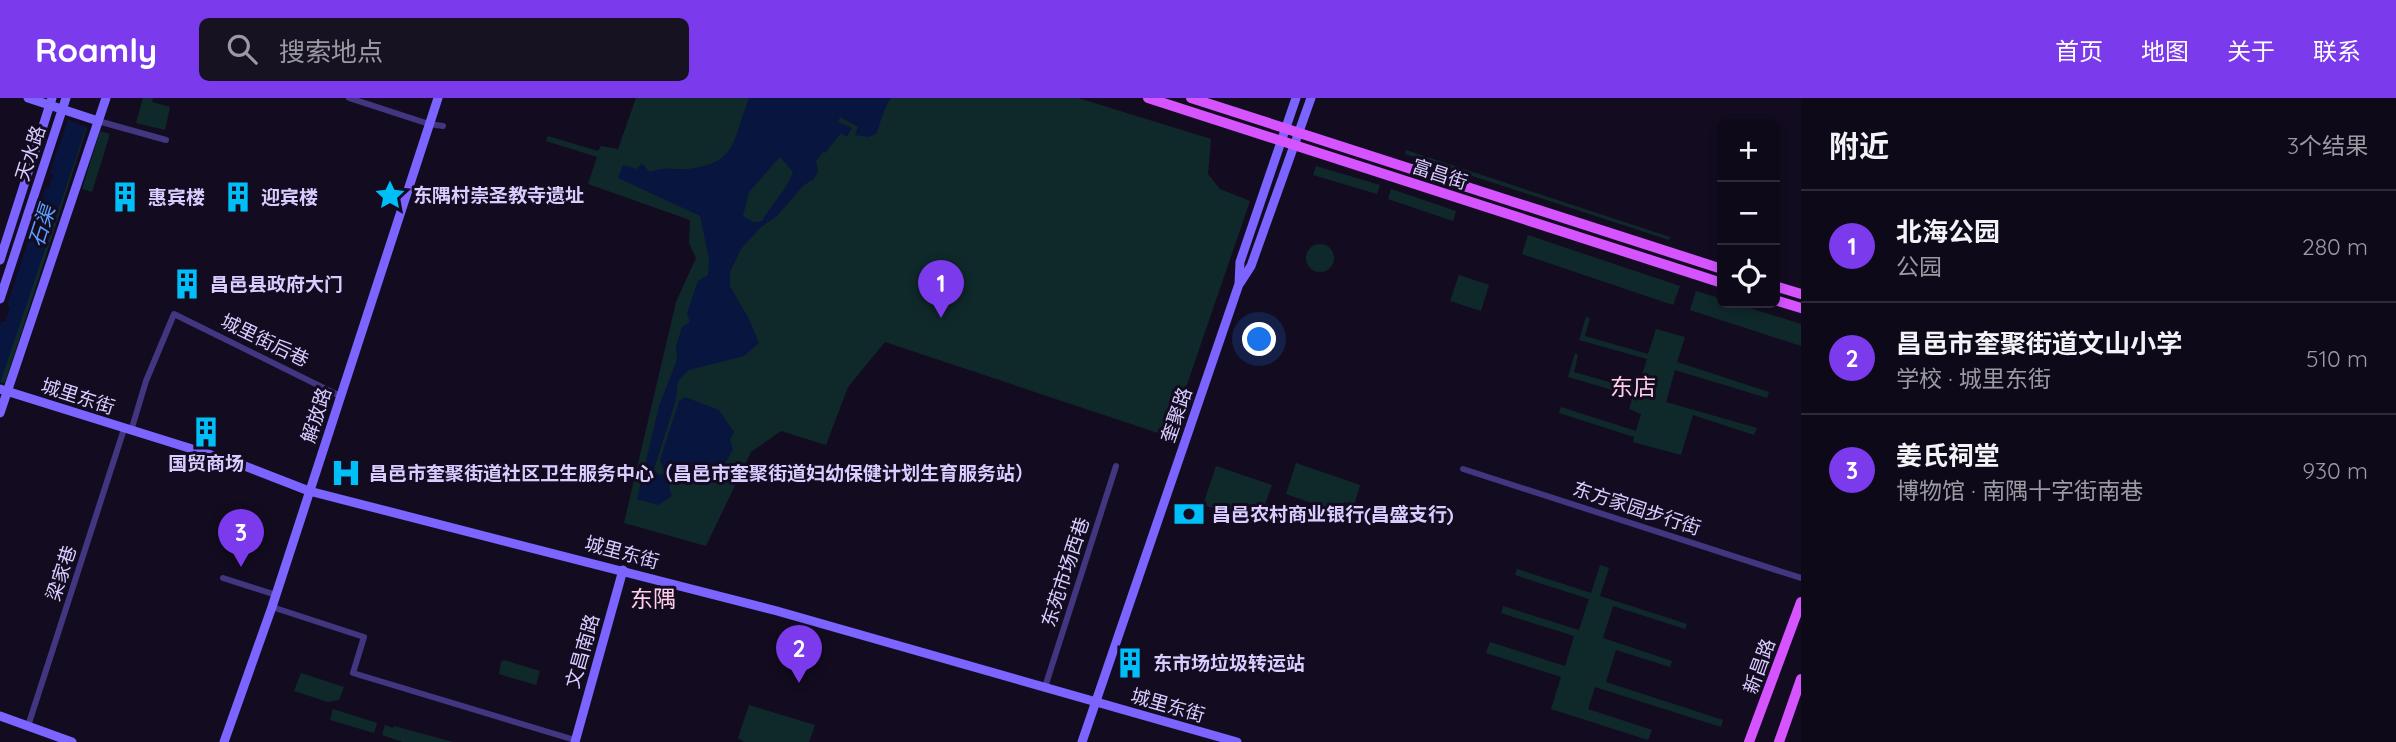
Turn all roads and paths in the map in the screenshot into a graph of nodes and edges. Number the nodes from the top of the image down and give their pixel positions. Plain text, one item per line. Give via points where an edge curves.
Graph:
1 (29, 98) edge
2 (66, 98) edge
3 (106, 98) edge
4 (349, 98) edge
5 (438, 98) edge
6 (1148, 98) edge
7 (1191, 98) edge
8 (1296, 98) edge
9 (1311, 98) edge
10 (51, 102) edge
11 (66, 111) junction
12 (94, 120) junction
13 (429, 124) junction
14 (443, 126) dead end
15 (1285, 128) junction
16 (1299, 133) junction
17 (166, 140) dead end
18 (1280, 141) junction
19 (1294, 145) junction
20 (0, 260) edge
21 (1717, 267) edge
22 (1717, 281) edge
23 (1239, 284) junction
24 (1780, 288) edge
25 (1801, 294) edge
26 (0, 299) edge
27 (1780, 301) edge
28 (1801, 308) edge
29 (174, 314) joint
30 (4, 390) edge
31 (341, 396) junction
32 (0, 413) edge
33 (128, 430) junction
34 (1116, 466) dead end
35 (1463, 469) dead end
36 (309, 491) junction
37 (623, 570) junction
38 (223, 578) dead end
39 (1801, 579) edge
40 (276, 595) junction
41 (1801, 602) edge
42 (272, 607) junction
43 (1801, 680) edge
44 (1045, 687) junction
45 (1096, 702) junction
46 (0, 716) edge
47 (28, 726) junction
48 (1202, 738) edge
49 (575, 741) edge
50 (72, 742) edge
51 (224, 742) edge
52 (1082, 742) edge
53 (1237, 742) edge
54 (1749, 742) edge
55 (1779, 742) edge

1 - 10 street
2 - 11 street, 天水路
3 - 12 street
4 - 13 street
5 - 13 street, 解放路
6 - 18 main road, 富昌街
7 - 15 main road, 富昌街
8 - 15 street, 奎聚路
9 - 16 street
10 - 11 street
10 - 20 street, 天水路
11 - 12 street
11 - 26 street, 天水路
12 - 17 street
12 - 30 street
13 - 14 street
13 - 31 street, 解放路
15 - 16 main road, 富昌街
15 - 18 street, 奎聚路
16 - 19 street
16 - 21 main road, 富昌街
18 - 19 main road, 富昌街
18 - 23 street, 奎聚路 via 1240,262
19 - 22 main road, 富昌街
19 - 23 street via 1251,266
23 - 45 street, 奎聚路
24 - 25 main road
27 - 28 main road
29 - 31 street, 城里街后巷
29 - 33 street, 梁家巷
30 - 32 street
30 - 33 street, 城里东街
31 - 36 street, 解放路
33 - 36 street, 城里东街 via 237,463
33 - 47 street, 梁家巷
34 - 44 street, 东苑市场西巷
35 - 39 street, 东方家园步行街
36 - 37 street, 城里东街
36 - 40 street, 解放路
37 - 44 street, 城里东街
37 - 49 street, 文昌南路
38 - 40 street
40 - 42 street, 解放路
41 - 54 main road, 新昌路
42 - 49 street via 364,637 353,673
42 - 51 street, 解放路
43 - 55 main road
44 - 45 street, 城里东街
45 - 48 street, 城里东街
45 - 52 street, 奎聚路
46 - 47 street
47 - 50 street
48 - 53 street, 城里东街

